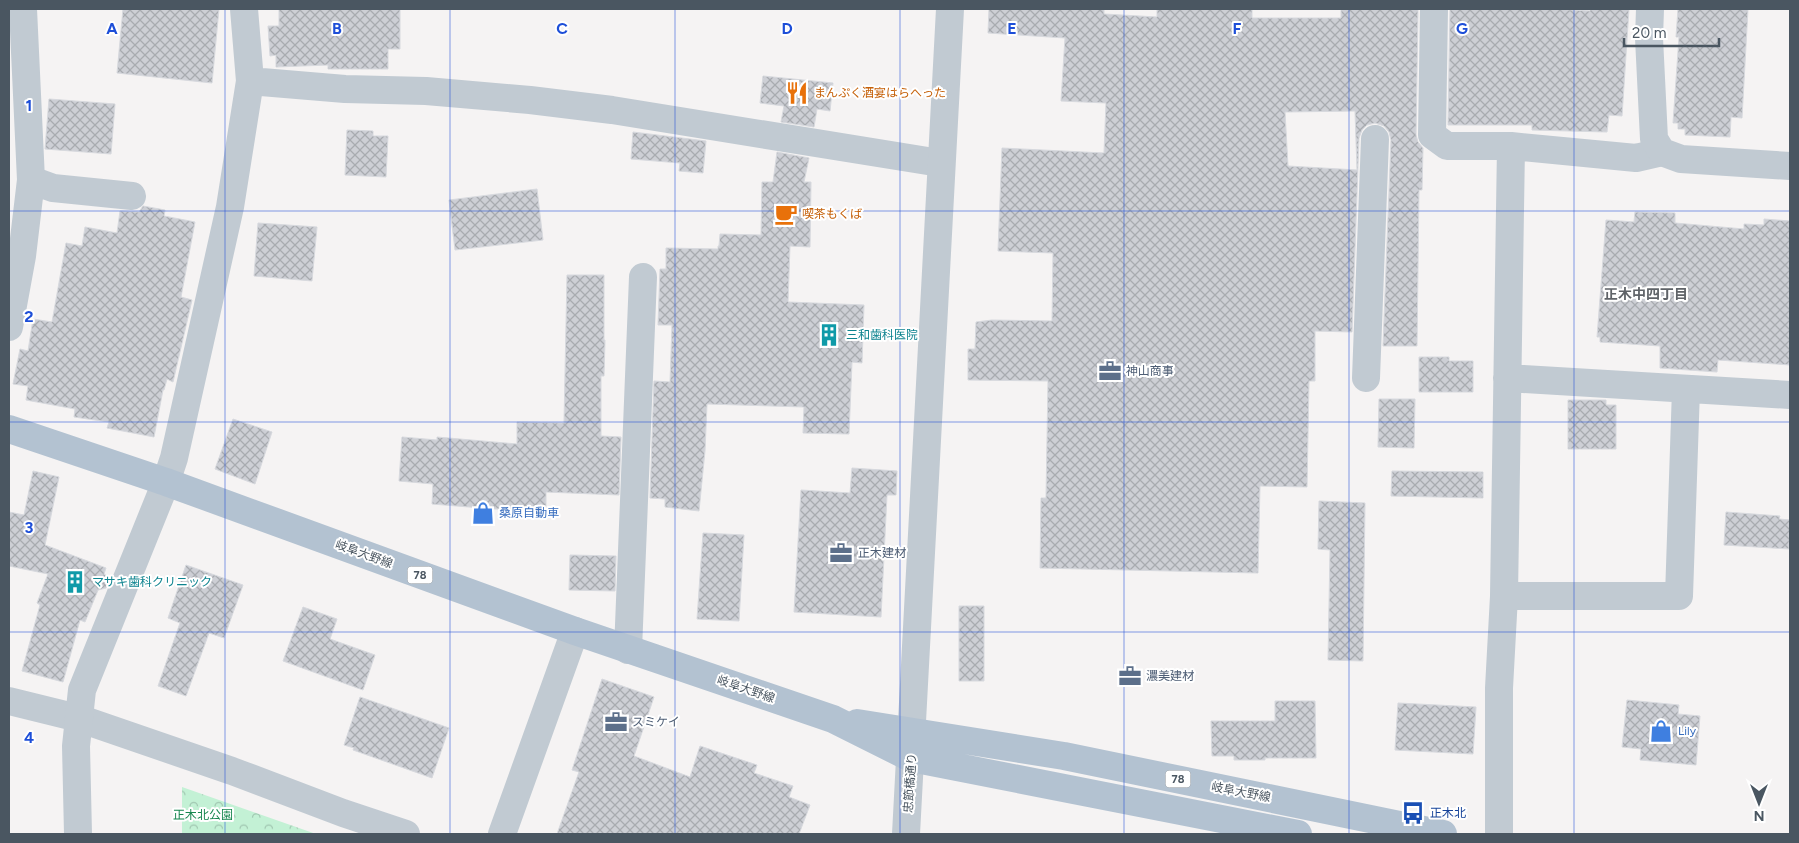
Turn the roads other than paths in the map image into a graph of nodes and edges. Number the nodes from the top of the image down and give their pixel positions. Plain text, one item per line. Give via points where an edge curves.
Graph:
1 (23, 9) edge
2 (244, 9) edge
3 (950, 9) edge
4 (1434, 9) edge
5 (1650, 9) edge
6 (17, 68) edge
7 (250, 81) junction
8 (1375, 139) dead end
9 (1511, 146) junction
10 (1662, 152) junction
11 (940, 163) junction
12 (1790, 166) edge
13 (32, 180) junction
14 (132, 196) dead end
15 (643, 277) dead end
16 (9, 327) edge
17 (1366, 378) dead end
18 (1507, 378) junction
19 (1686, 389) junction
20 (1790, 395) edge
21 (9, 429) edge
22 (166, 482) junction
23 (1504, 596) junction
24 (575, 631) junction
25 (628, 650) junction
26 (9, 700) edge
27 (78, 718) junction
28 (832, 719) junction
29 (912, 731) junction
30 (912, 758) junction
31 (1262, 831) edge
32 (78, 834) edge
33 (406, 834) edge
34 (502, 834) edge
35 (906, 834) edge
36 (1298, 834) edge
37 (1443, 834) edge
38 (1499, 834) edge

1 - 6 street
2 - 7 street
3 - 11 street, 忠節橋通り
4 - 9 street via 1432,135 1447,146
5 - 10 street via 1654,139
6 - 13 street
7 - 11 street via 530,100 621,111
7 - 22 street via 230,207
8 - 17 street
9 - 10 street via 1636,158
9 - 18 street
10 - 12 street via 1681,159
11 - 29 street, 忠節橋通り
13 - 14 street via 54,188
13 - 16 street
15 - 25 street
18 - 19 street
18 - 23 street
19 - 20 street
19 - 23 street via 1679,596
21 - 22 main road, 岐阜大野線 / 78
22 - 24 main road, 岐阜大野線 / 78
22 - 27 street via 82,690
23 - 38 street via 1499,688
24 - 25 main road, 岐阜大野線 / 78
24 - 34 street
25 - 28 main road, 岐阜大野線 / 78
26 - 27 street
27 - 32 street
27 - 33 street
28 - 29 main road, 岐阜大野線 / 78
28 - 30 main road, 岐阜大野線 / 78
29 - 30 street, 忠節橋通り
29 - 37 main road, 岐阜大野線 / 78 via 1064,756
30 - 31 main road, 岐阜大野線 / 78
30 - 35 street, 忠節橋通り
31 - 36 main road, 岐阜大野線 / 78

